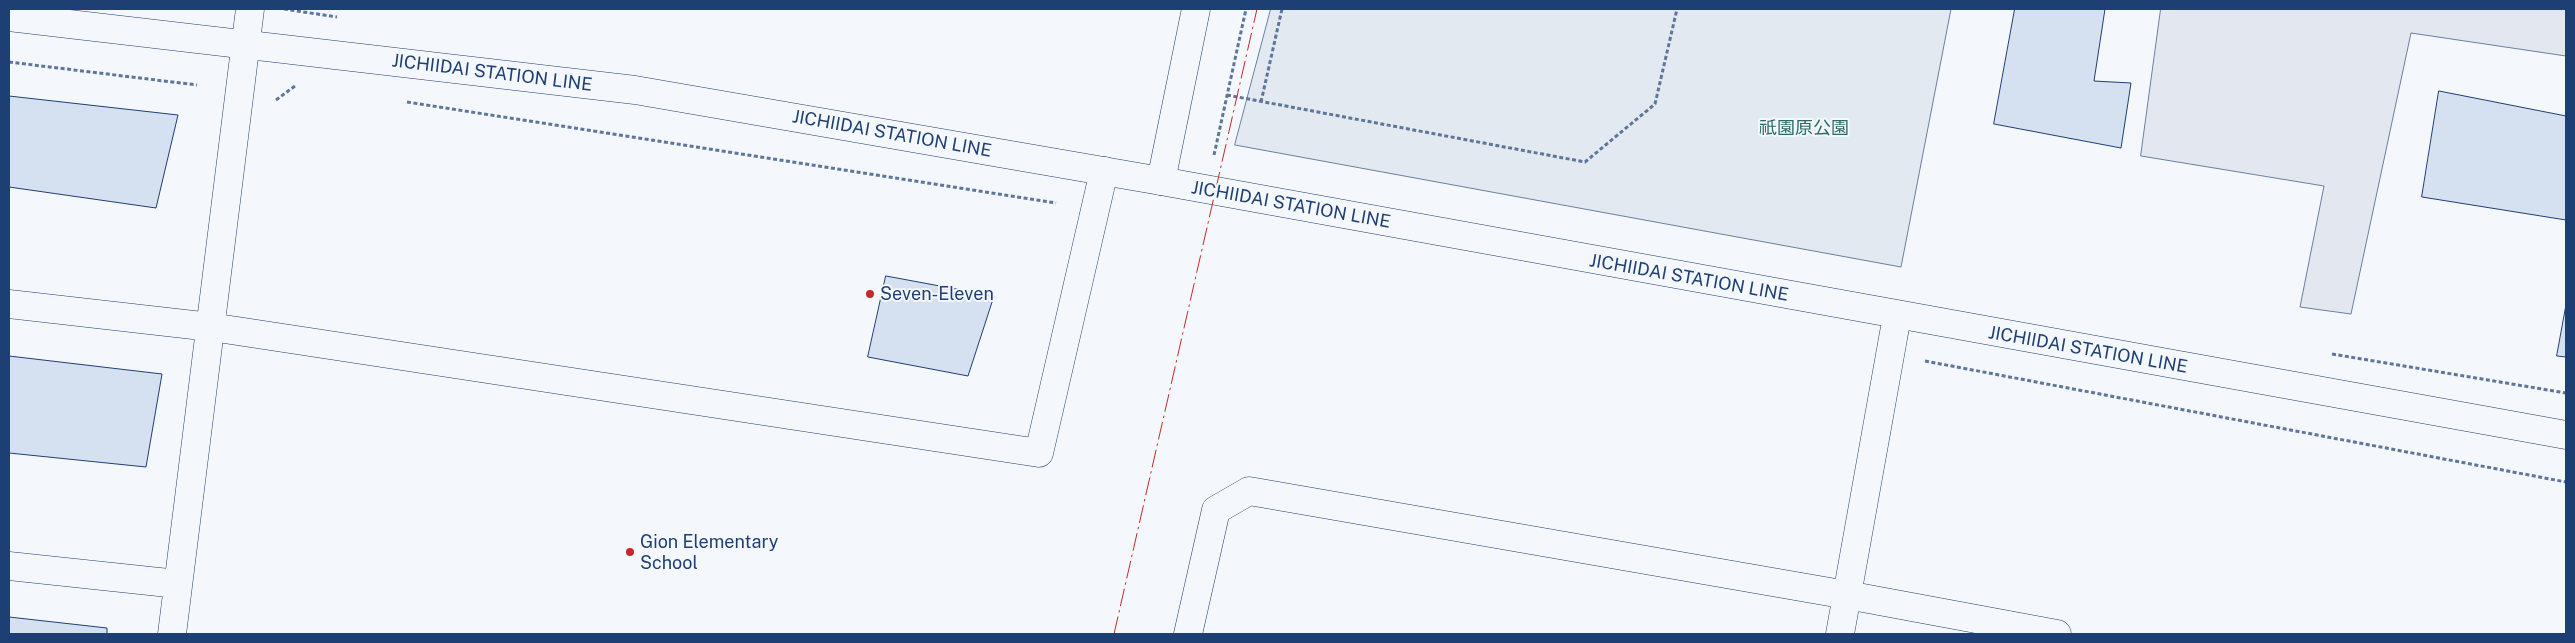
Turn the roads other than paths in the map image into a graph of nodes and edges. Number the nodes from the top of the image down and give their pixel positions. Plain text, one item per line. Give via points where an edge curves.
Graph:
1 (250, 9) edge
2 (1196, 9) edge
3 (9, 17) edge
4 (246, 45) junction
5 (1104, 171) junction
6 (1161, 181) junction
7 (9, 304) edge
8 (1897, 316) junction
9 (211, 327) junction
10 (2566, 435) edge
11 (9, 566) edge
12 (178, 584) junction
13 (1847, 595) junction
14 (172, 634) edge
15 (1188, 634) edge
16 (1840, 634) edge
17 (2057, 634) edge

1 - 4 street
2 - 6 street
3 - 4 street, JICHIIDAI STATION LINE
4 - 5 street, JICHIIDAI STATION LINE via 635,90
4 - 9 street
5 - 6 street, JICHIIDAI STATION LINE
5 - 9 street via 1039,453
6 - 8 street, JICHIIDAI STATION LINE
7 - 9 street
8 - 10 street, JICHIIDAI STATION LINE
8 - 13 street
9 - 12 street
11 - 12 street
12 - 14 street
13 - 15 street via 1249,491 1216,510
13 - 16 street
13 - 17 street

